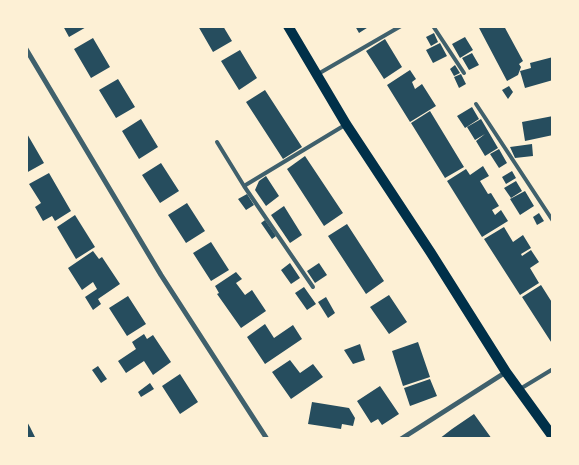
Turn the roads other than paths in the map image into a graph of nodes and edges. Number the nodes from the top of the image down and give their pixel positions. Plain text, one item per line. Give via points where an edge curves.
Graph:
1 (288, 26) edge
2 (401, 26) edge
3 (433, 26) edge
4 (26, 48) edge
5 (464, 73) dead end
6 (316, 75) junction
7 (476, 104) dead end
8 (346, 124) junction
9 (217, 142) dead end
10 (244, 186) junction
11 (553, 220) edge
12 (313, 287) dead end
13 (553, 369) edge
14 (506, 372) junction
15 (519, 390) junction
16 (553, 437) edge
17 (267, 439) edge
18 (401, 439) edge

1 - 6 main road
2 - 6 lane
3 - 5 lane
4 - 17 street via 161,275
6 - 8 main road
7 - 11 lane
8 - 10 lane
8 - 14 main road
9 - 10 lane
10 - 12 lane
13 - 15 lane
14 - 15 main road
14 - 18 street
15 - 16 main road

